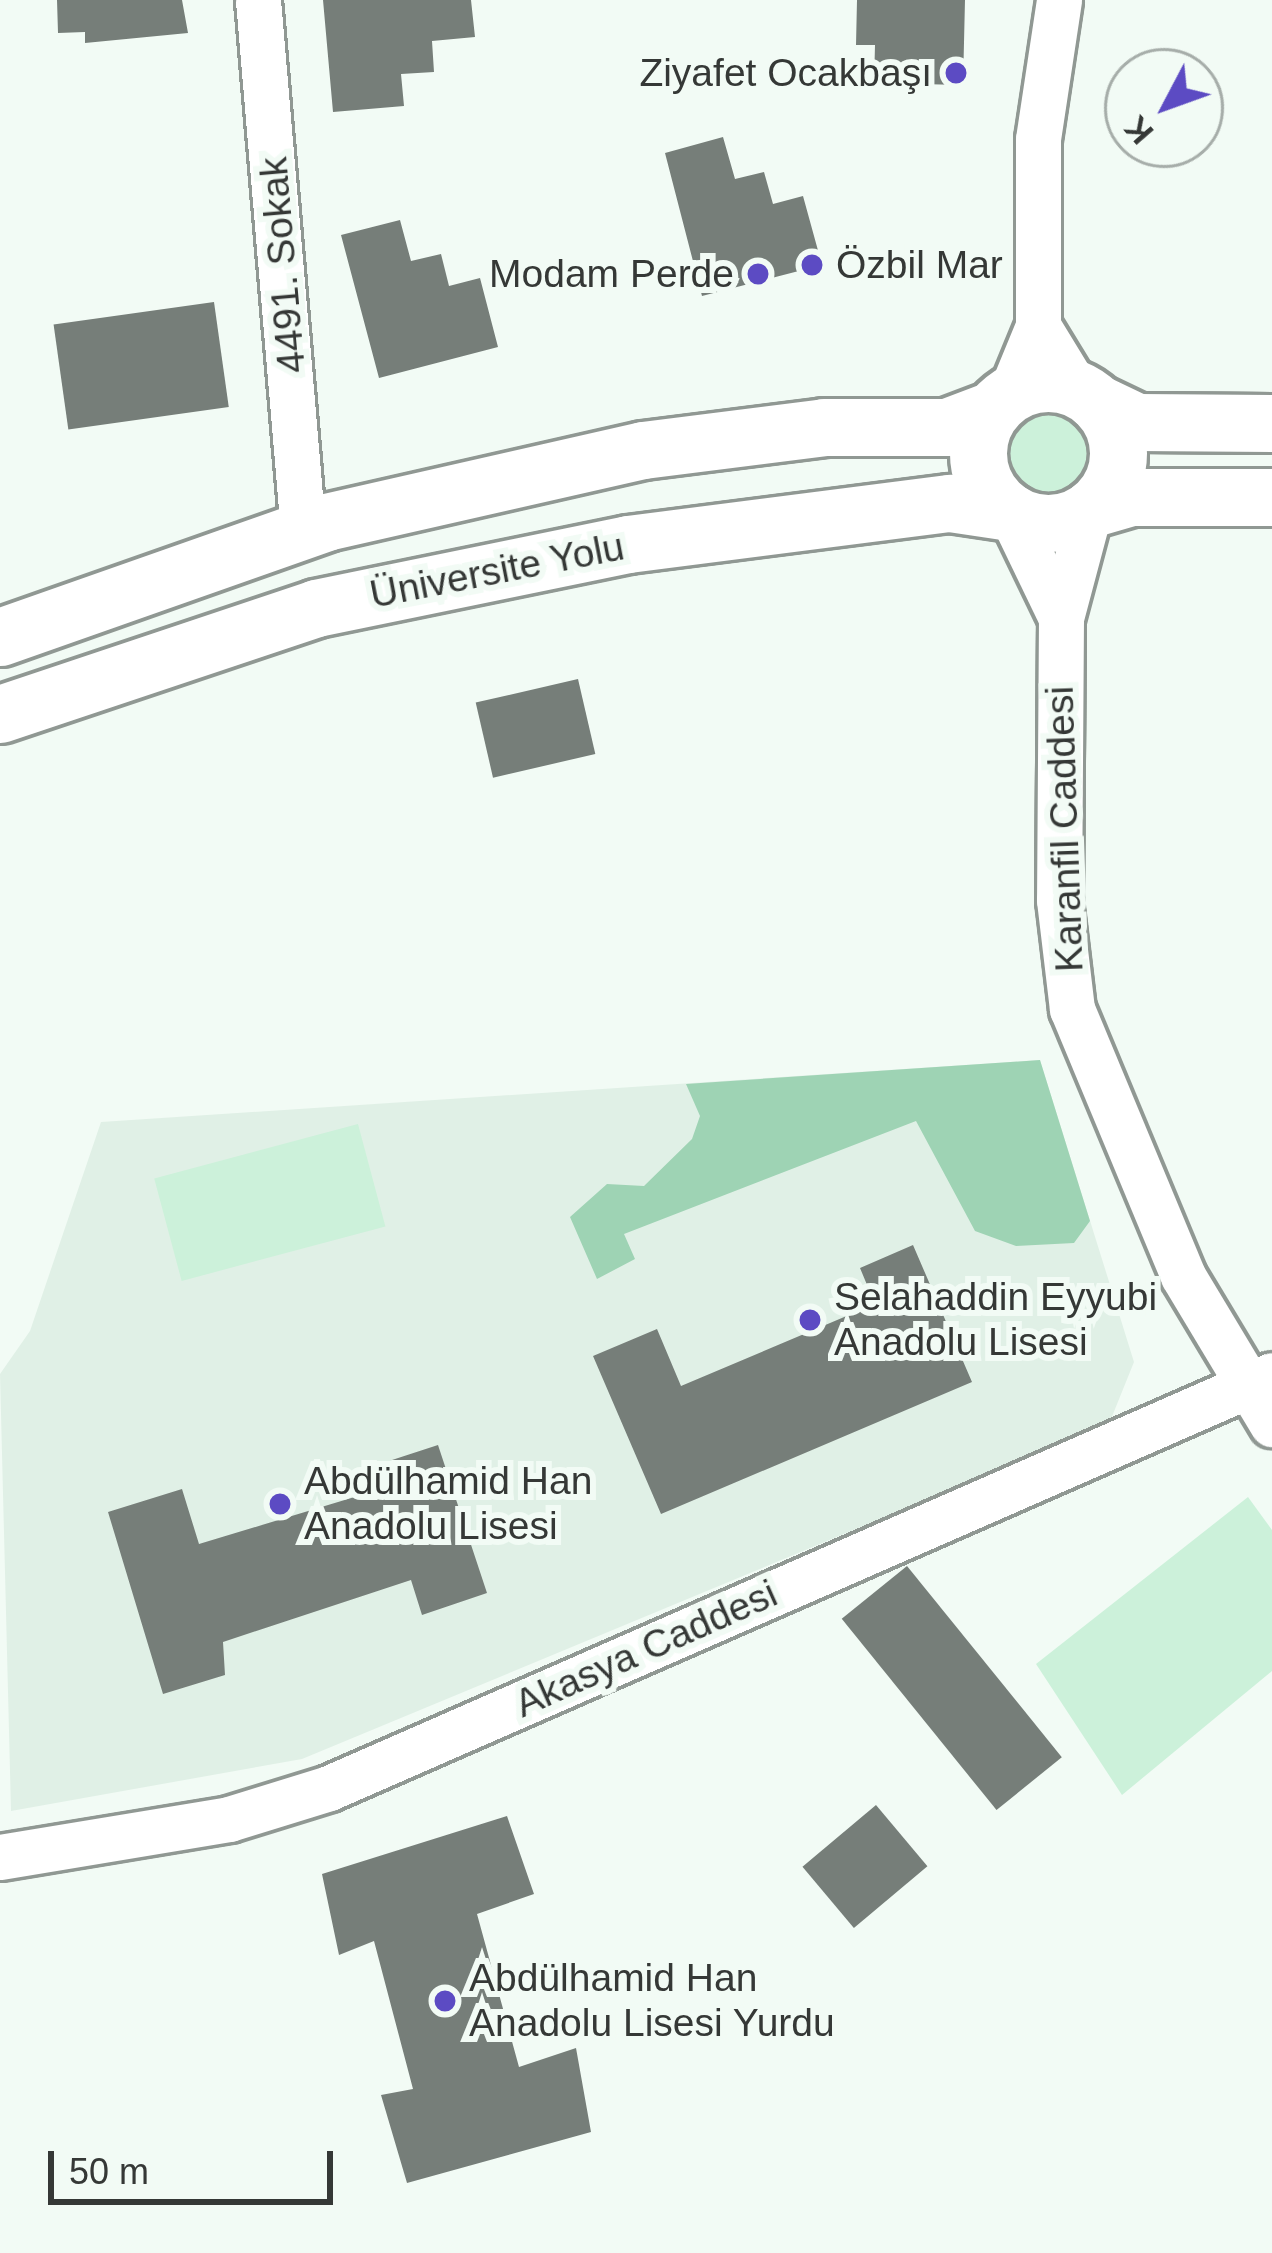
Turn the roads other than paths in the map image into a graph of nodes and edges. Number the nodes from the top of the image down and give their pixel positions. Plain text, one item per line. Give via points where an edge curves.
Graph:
1 (258, 0) edge
2 (1059, 0) edge
3 (1039, 326) junction
4 (1087, 396) junction
5 (1001, 402) junction
6 (1272, 423) edge
7 (1272, 497) edge
8 (1090, 509) junction
9 (1010, 512) junction
10 (302, 531) junction
11 (1061, 618) junction
12 (0, 637) edge
13 (0, 714) edge
14 (1260, 1380) edge
15 (1272, 1424) edge
16 (0, 1857) edge

1 - 10 street, 4491. Sokak
2 - 3 street via 1039,139
3 - 4 street
3 - 5 street
4 - 5 main road
4 - 6 main road via 1138,422
4 - 8 main road via 1117,467
5 - 9 main road via 981,477
5 - 10 main road via 947,427 824,427 644,450
7 - 8 main road via 1131,497
8 - 9 main road via 1053,524
8 - 11 street
9 - 11 street
9 - 13 main road, Üniversite Yolu via 950,503 628,544 316,608
10 - 12 main road
11 - 14 street, Karanfil Caddesi via 1059,900 1072,1009 1183,1276
14 - 15 street, Karanfil Caddesi
14 - 16 street, Akasya Caddesi via 329,1788 229,1819

